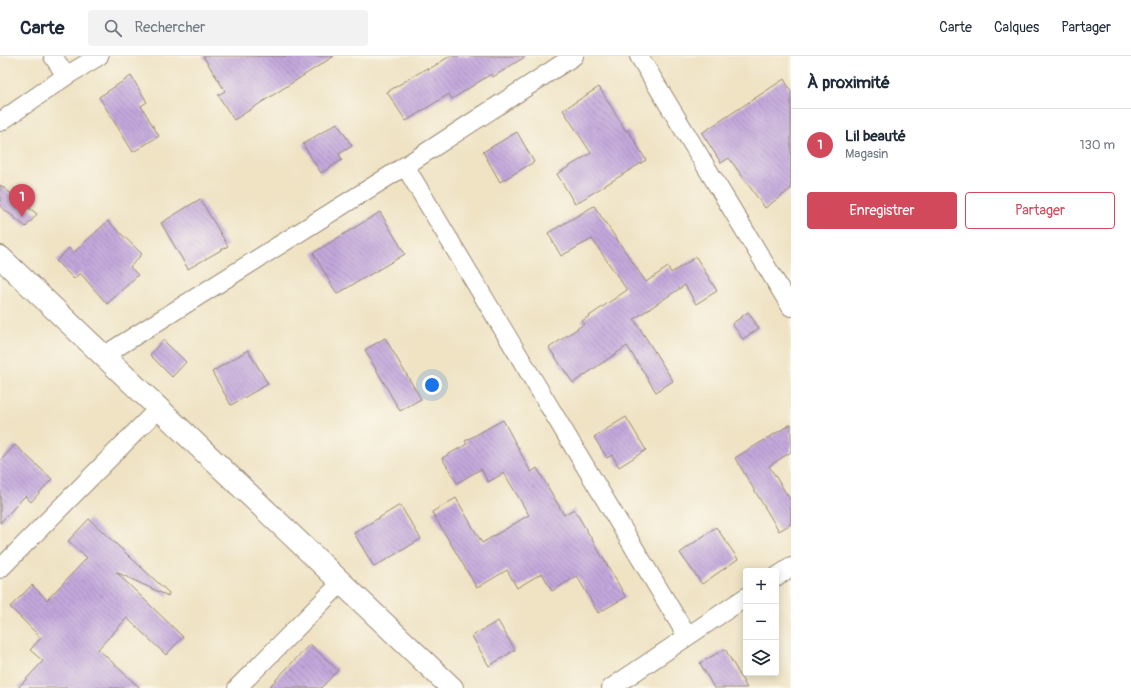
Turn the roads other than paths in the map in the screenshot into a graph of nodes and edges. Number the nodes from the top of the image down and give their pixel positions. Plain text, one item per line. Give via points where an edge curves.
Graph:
1 (53, 56) edge
2 (99, 56) edge
3 (574, 56) edge
4 (639, 56) edge
5 (66, 76) junction
6 (0, 122) edge
7 (405, 166) junction
8 (0, 257) edge
9 (791, 307) edge
10 (103, 356) junction
11 (159, 408) junction
12 (791, 567) edge
13 (0, 569) edge
14 (779, 575) edge
15 (341, 583) junction
16 (743, 599) edge
17 (687, 636) junction
18 (237, 688) edge
19 (452, 688) edge
20 (611, 688) edge

1 - 5 street
2 - 5 street
3 - 7 street
4 - 9 street
5 - 6 street
7 - 10 street
7 - 17 street
8 - 10 street
10 - 11 street
11 - 13 street
11 - 15 street
12 - 14 street
15 - 18 street
15 - 19 street
16 - 17 street
17 - 20 street

